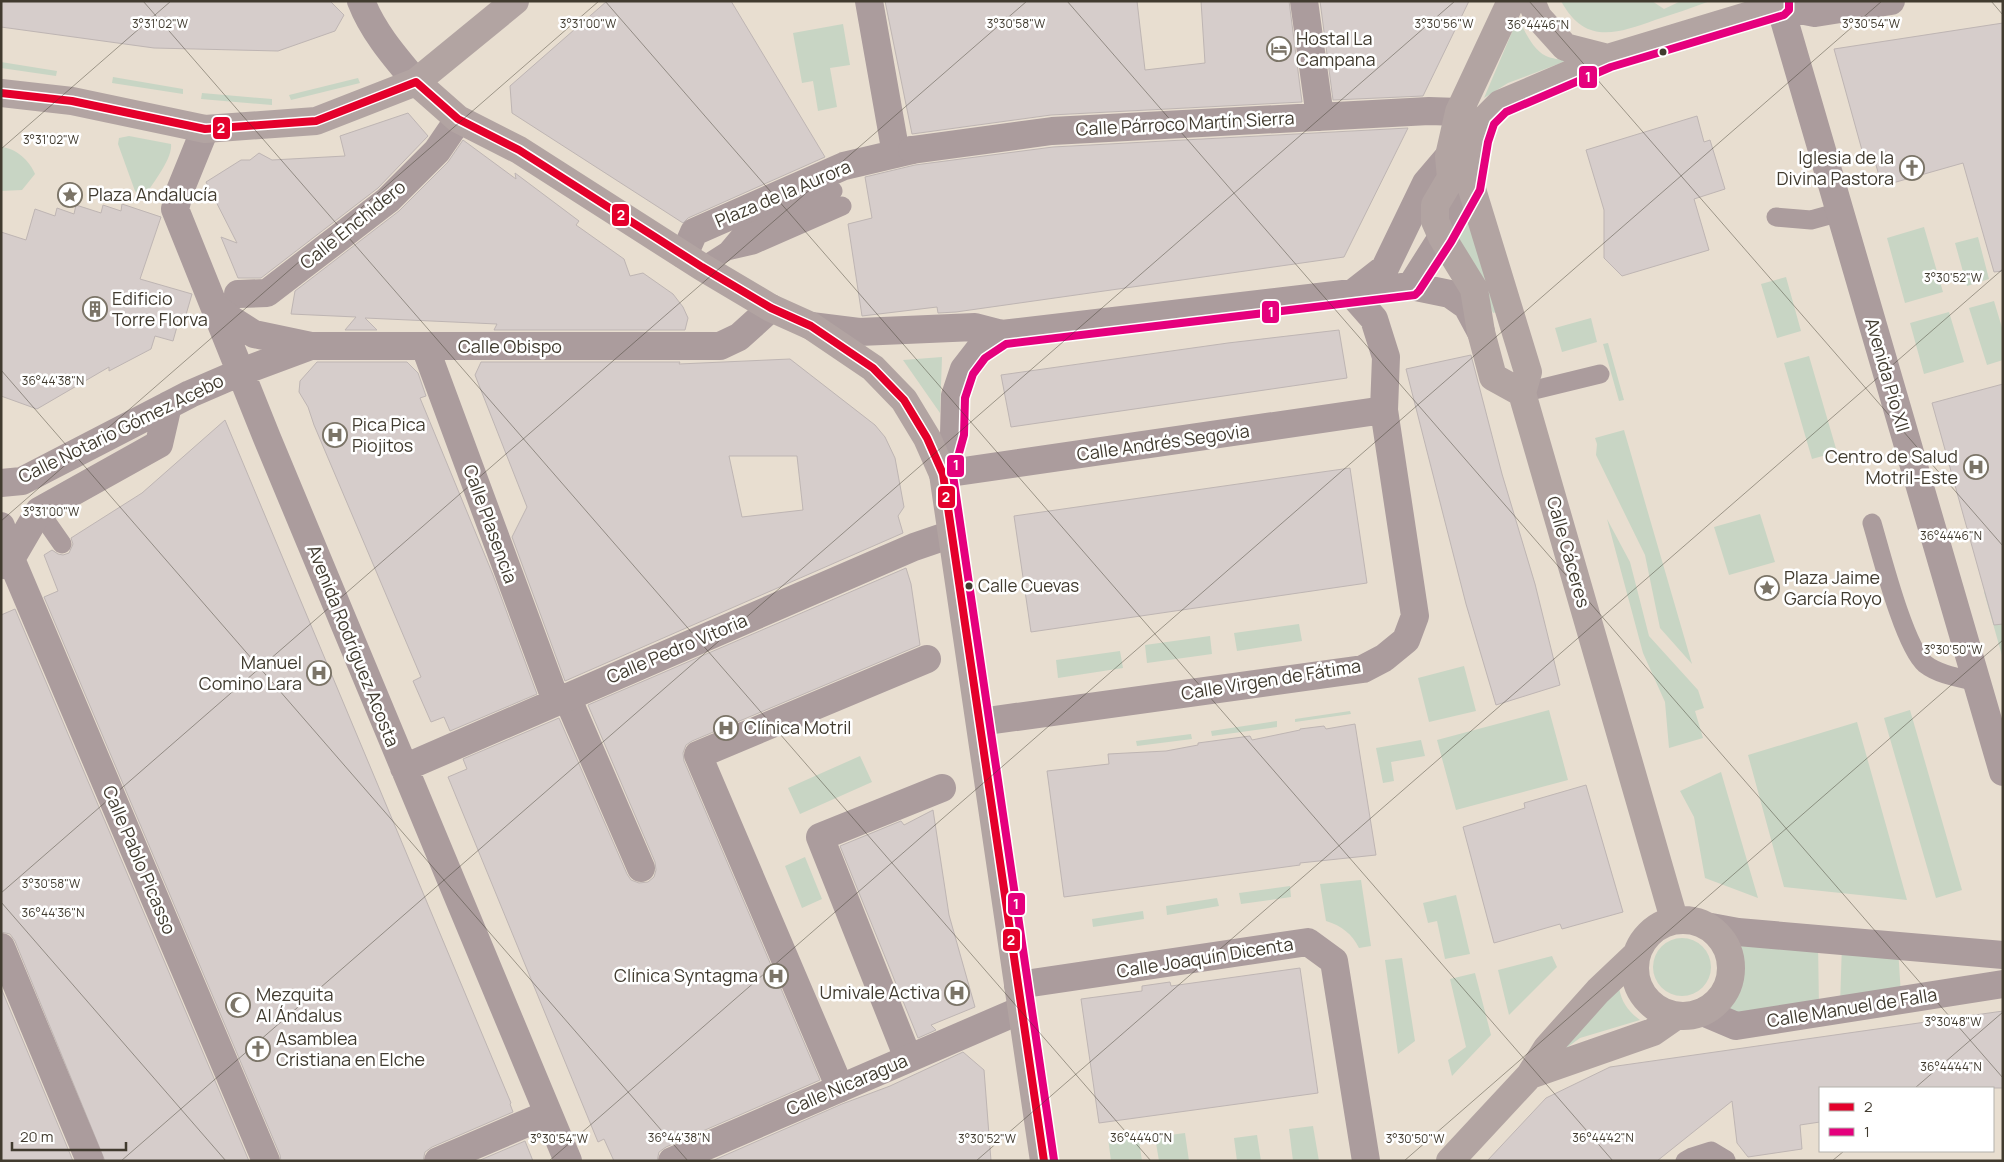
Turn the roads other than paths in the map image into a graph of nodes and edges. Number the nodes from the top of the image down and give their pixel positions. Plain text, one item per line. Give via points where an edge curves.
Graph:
1 (515, 1) edge
2 (869, 1) edge
3 (1304, 1) edge
4 (1511, 1) edge
5 (1532, 1) edge
6 (1891, 1) edge
7 (1779, 4) edge
8 (359, 5) edge
9 (1608, 58) junction
10 (416, 82) junction
11 (1, 92) edge
12 (1460, 112) junction
13 (1320, 117) junction
14 (452, 129) dead end
15 (206, 130) junction
16 (904, 152) junction
17 (1449, 156) junction
18 (1471, 186) junction
19 (838, 198) dead end
20 (1840, 212) junction
21 (1776, 217) dead end
22 (1442, 237) junction
23 (693, 261) junction
24 (1411, 286) junction
25 (238, 294) dead end
26 (1352, 294) junction
27 (213, 305) junction
28 (770, 308) junction
29 (811, 326) junction
30 (1482, 332) junction
31 (1002, 334) junction
32 (311, 346) junction
33 (425, 347) junction
34 (241, 372) junction
35 (1600, 374) dead end
36 (1522, 393) junction
37 (168, 405) junction
38 (1384, 410) junction
39 (943, 474) junction
40 (1, 483) edge
41 (40, 511) junction
42 (1872, 523) dead end
43 (1, 526) edge
44 (952, 534) junction
45 (62, 544) dead end
46 (6, 563) edge
47 (928, 659) dead end
48 (1977, 682) junction
49 (562, 699) junction
50 (980, 722) junction
51 (404, 768) junction
52 (2003, 772) edge
53 (942, 788) dead end
54 (641, 868) dead end
55 (1674, 919) junction
56 (1711, 927) junction
57 (1, 947) edge
58 (1636, 955) junction
59 (2003, 956) edge
60 (2003, 984) edge
61 (1020, 997) junction
62 (1702, 1012) junction
63 (1676, 1016) junction
64 (908, 1058) junction
65 (1530, 1075) junction
66 (840, 1088) junction
67 (548, 1114) junction
68 (1726, 1160) edge
69 (90, 1161) edge
70 (266, 1161) edge
71 (438, 1161) edge
72 (568, 1161) edge
73 (672, 1161) edge
74 (1044, 1161) edge
75 (1366, 1161) edge
76 (1450, 1161) edge
77 (1686, 1161) edge

1 - 10 main road
2 - 16 street
3 - 13 street
4 - 12 main road
5 - 9 main road via 1538,17 1565,47
6 - 7 street via 1816,13
7 - 9 main road
7 - 20 street, Avenida Pío XII
8 - 10 street
9 - 18 main road via 1500,104 1485,120 1478,140
10 - 15 main road via 316,121
10 - 23 main road via 458,119 518,150
11 - 15 main road via 72,101
12 - 13 street, Calle Párroco Martín Sierra
12 - 17 main road
13 - 16 street, Calle Párroco Martín Sierra via 1052,131
14 - 25 street, Calle Enchidero via 437,151 388,200 267,293
15 - 27 street, Avenida Rodríguez Acosta via 175,209
16 - 23 street, Plaza de la Aurora via 844,166 694,232
17 - 22 main road via 1451,178 1435,205 1435,222
17 - 26 street via 1426,183 1385,268
18 - 22 street
18 - 36 main road, Calle Cáceres via 1528,372
19 - 23 lane via 753,245
20 - 21 lane via 1811,220
20 - 48 street, Avenida Pío XII
22 - 24 street
22 - 30 main road via 1474,289
23 - 28 main road
24 - 26 street
24 - 30 street via 1450,294 1467,306
26 - 31 street
26 - 38 street, Calle Virgen de Fátima via 1374,320 1386,357
27 - 32 street via 254,334
27 - 34 street, Avenida Rodríguez Acosta
28 - 29 main road
28 - 33 street, Calle Obispo via 739,337 720,346
29 - 31 street via 859,332 975,327
29 - 39 main road via 873,368 904,400 927,438
30 - 36 main road via 1494,377
31 - 39 street via 978,351 964,368 955,396 954,434
32 - 33 street, Calle Obispo
32 - 34 street, Calle Obispo
33 - 49 street, Calle Plasencia
34 - 37 street, Calle Notario Gómez Acebo
34 - 51 street, Avenida Rodríguez Acosta
35 - 36 lane
36 - 55 main road, Calle Cáceres
37 - 40 street, Calle Notario Gómez Acebo via 22,481
37 - 41 street via 159,444
38 - 39 street, Calle Andrés Segovia
38 - 50 street, Calle Virgen de Fátima via 1415,616 1406,640 1384,658 1363,669
39 - 44 main road
41 - 45 lane
41 - 46 street
42 - 48 lane via 1902,622 1914,649 1925,664
43 - 46 street
44 - 49 street, Calle Pedro Vitoria via 914,547
44 - 50 main road
46 - 70 street, Calle Pablo Picasso
47 - 66 street via 698,755
48 - 52 street, Avenida Pío XII
49 - 51 street, Calle Pedro Vitoria
49 - 54 street, Calle Plasencia
50 - 61 main road
51 - 67 street, Avenida Rodríguez Acosta
53 - 64 street via 820,837
55 - 56 main road via 1695,920
55 - 58 main road via 1651,930
56 - 59 street
56 - 62 main road via 1729,950 1732,964 1725,994
57 - 69 street
58 - 63 main road via 1639,987 1660,1010
58 - 65 main road via 1546,1048
60 - 62 street, Calle Manuel de Falla via 1736,1026
61 - 64 street, Calle Nicaragua
61 - 74 main road
61 - 75 street, Calle Joaquín Dicenta via 1308,942 1334,962
62 - 63 main road
63 - 65 main road via 1653,1032
64 - 66 street, Calle Nicaragua
65 - 76 main road
66 - 73 street, Calle Nicaragua
67 - 71 street
67 - 72 street, Avenida Rodríguez Acosta
68 - 77 lane via 1711,1151

